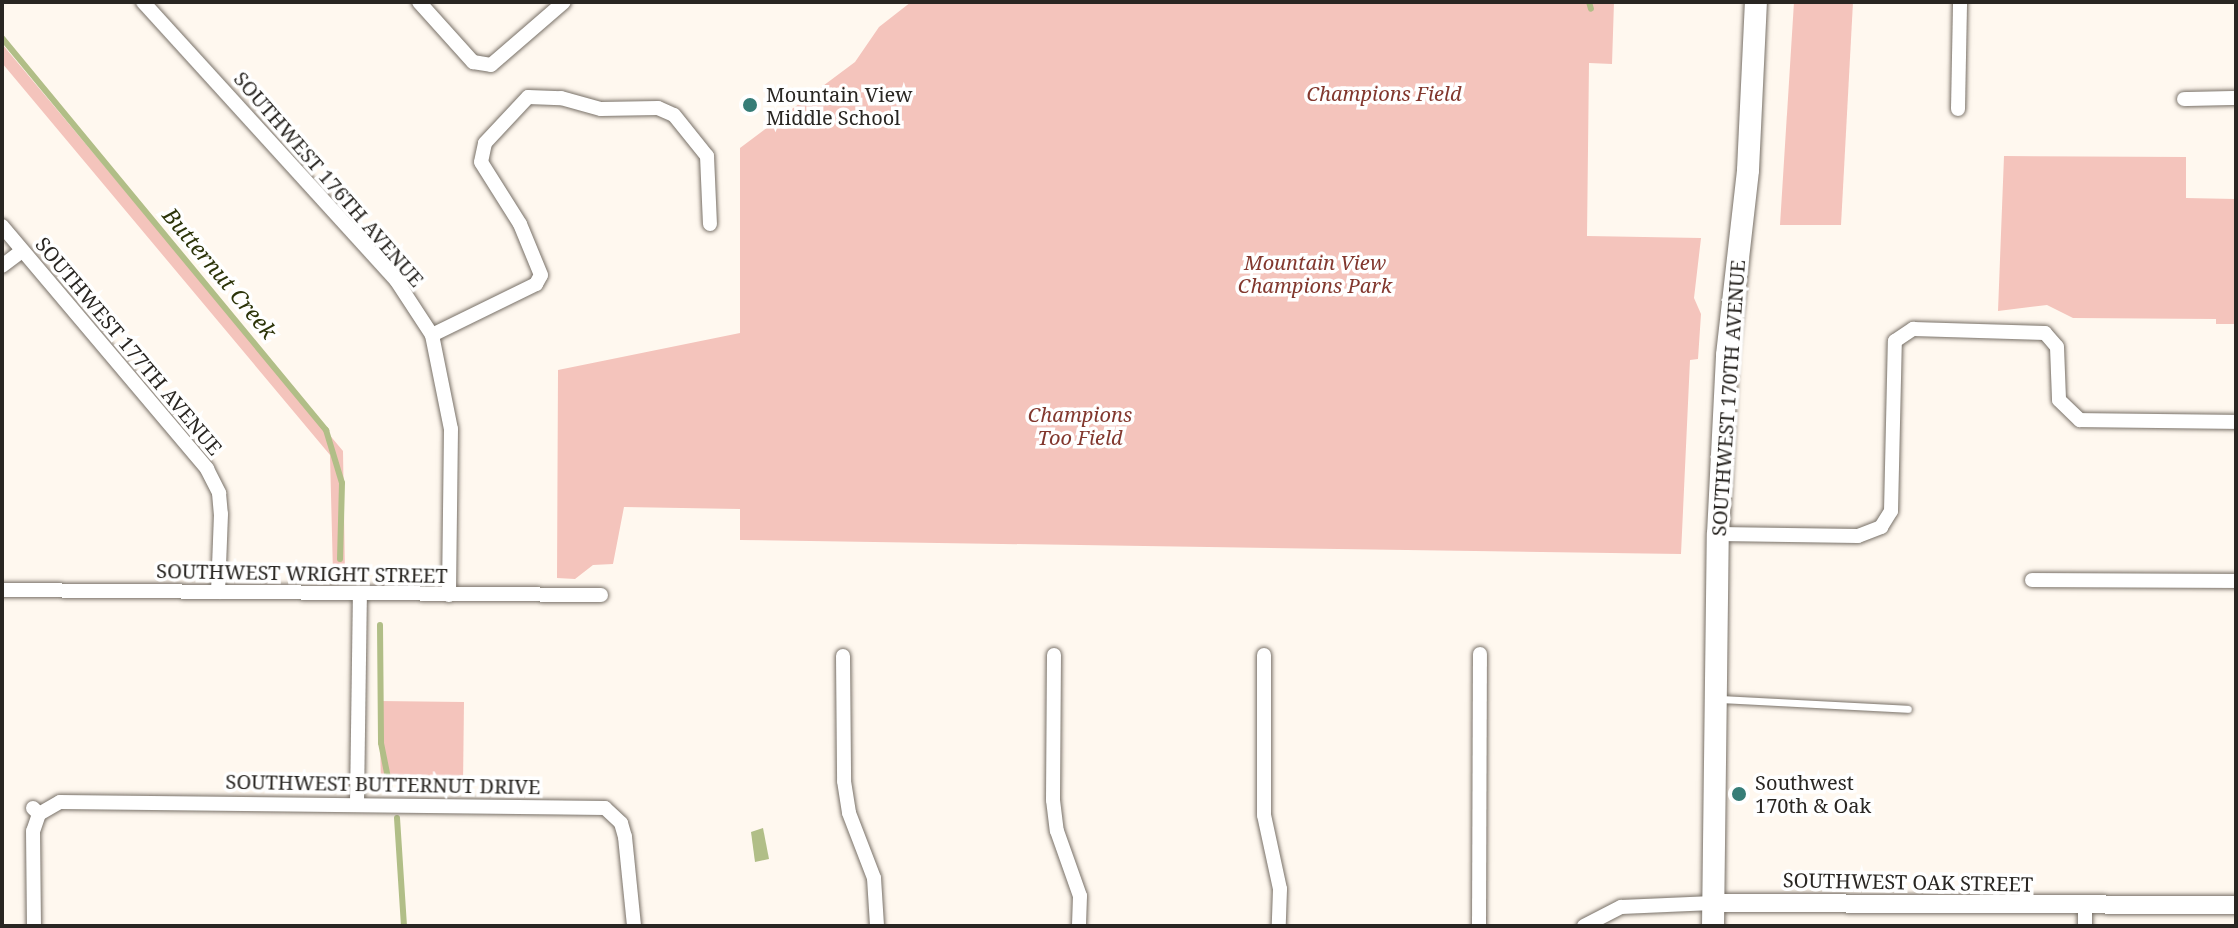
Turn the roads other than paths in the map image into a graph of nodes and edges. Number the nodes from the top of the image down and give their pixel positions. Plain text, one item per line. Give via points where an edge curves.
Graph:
1 (143, 2) edge
2 (564, 2) edge
3 (1756, 2) edge
4 (1960, 2) edge
5 (422, 3) edge
6 (2236, 98) edge
7 (2184, 99) dead end
8 (1958, 109) dead end
9 (710, 224) dead end
10 (2, 226) edge
11 (22, 251) junction
12 (2, 266) edge
13 (432, 335) junction
14 (2236, 422) edge
15 (1718, 534) junction
16 (2032, 580) dead end
17 (2236, 581) edge
18 (2, 590) edge
19 (218, 592) junction
20 (360, 594) junction
21 (449, 595) junction
22 (601, 595) dead end
23 (1480, 654) dead end
24 (1054, 655) dead end
25 (1264, 655) dead end
26 (843, 656) dead end
27 (1714, 699) junction
28 (1908, 709) dead end
29 (357, 803) junction
30 (1713, 903) junction
31 (2085, 905) junction
32 (2236, 905) edge
33 (34, 926) edge
34 (634, 926) edge
35 (877, 926) edge
36 (1079, 926) edge
37 (1279, 926) edge
38 (1479, 926) edge
39 (1584, 926) edge
40 (1713, 926) edge
41 (2085, 926) edge

1 - 13 street, SOUTHWEST 176TH AVENUE via 396,280
2 - 5 street via 491,65 473,62
3 - 15 main road, SOUTHWEST 170TH AVENUE
4 - 8 street
6 - 7 street
9 - 13 street via 707,156 674,115 658,108 601,109 528,97 485,143 481,162 520,224 541,275 536,284
10 - 11 street, SOUTHWEST 177TH AVENUE
11 - 12 street
11 - 19 street, SOUTHWEST 177TH AVENUE via 207,469 219,493
13 - 21 street, SOUTHWEST 176TH AVENUE via 451,429
14 - 15 street via 2092,422 2066,415 2059,400 2051,334 2027,329 1904,329 1894,350 1889,520 1858,536
15 - 27 main road, SOUTHWEST 170TH AVENUE
16 - 17 street
18 - 19 street, SOUTHWEST WRIGHT STREET
19 - 20 street, SOUTHWEST WRIGHT STREET
20 - 21 street, SOUTHWEST WRIGHT STREET
20 - 29 street
21 - 22 street, SOUTHWEST WRIGHT STREET
23 - 38 street
24 - 36 street via 1053,800 1057,831 1080,896
25 - 37 street via 1264,815 1279,878
26 - 35 street via 844,781 849,813 874,878
27 - 28 lane
27 - 30 main road, SOUTHWEST 170TH AVENUE
29 - 33 street, SOUTHWEST BUTTERNUT DRIVE via 60,802 36,811
29 - 34 street, SOUTHWEST BUTTERNUT DRIVE via 605,808 621,823 625,837
30 - 31 street, SOUTHWEST OAK STREET
30 - 39 street, SOUTHWEST OAK STREET via 1621,907
30 - 40 main road, SOUTHWEST 170TH AVENUE
31 - 32 street, SOUTHWEST OAK STREET
31 - 41 street

